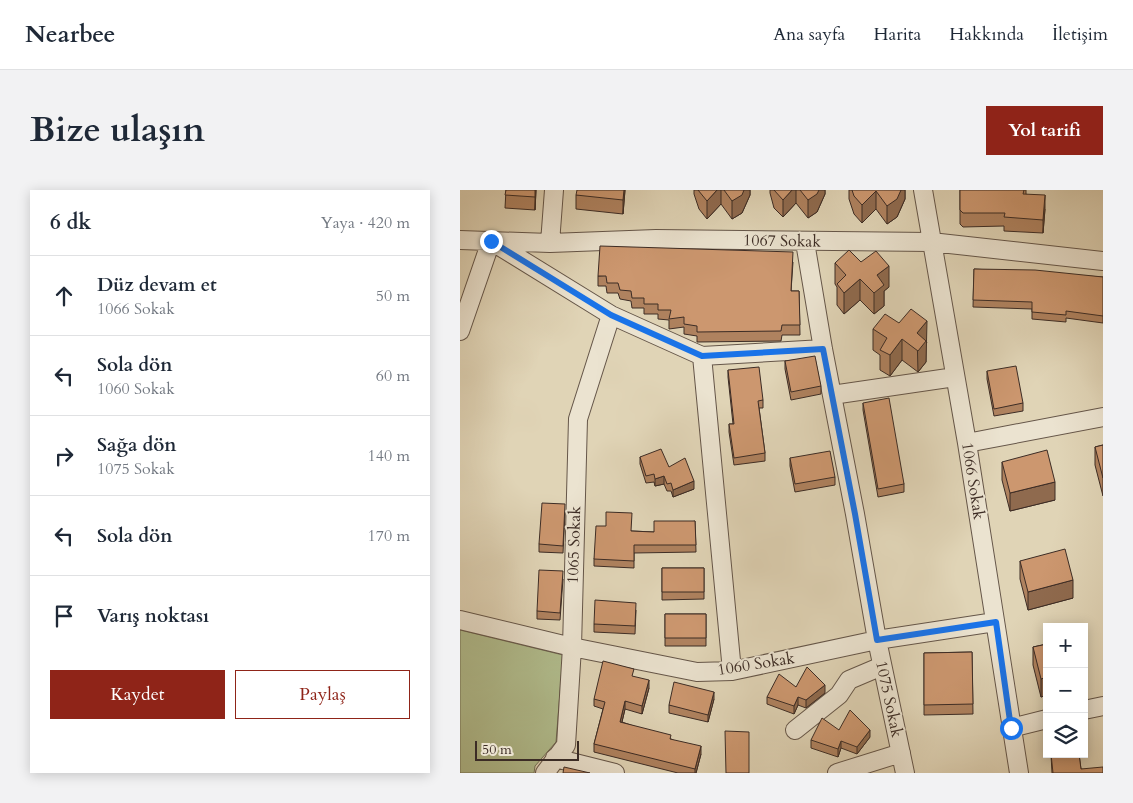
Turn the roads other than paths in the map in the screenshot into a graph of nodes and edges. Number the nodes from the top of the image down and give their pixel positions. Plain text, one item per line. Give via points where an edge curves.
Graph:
1 (554, 190) edge
2 (923, 190) edge
3 (460, 240) edge
4 (491, 241) junction
5 (806, 242) junction
6 (931, 242) junction
7 (550, 243) junction
8 (1103, 261) edge
9 (611, 315) junction
10 (460, 332) edge
11 (823, 349) junction
12 (702, 356) junction
13 (956, 377) junction
14 (832, 396) junction
15 (1103, 417) edge
16 (967, 443) junction
17 (460, 620) edge
18 (996, 622) junction
19 (877, 640) junction
20 (572, 648) junction
21 (882, 666) junction
22 (732, 671) junction
23 (1103, 706) edge
24 (1088, 709) edge
25 (1043, 720) edge
26 (1011, 728) junction
27 (795, 730) dead end
28 (901, 753) junction
29 (556, 758) junction
30 (545, 773) edge
31 (615, 773) edge
32 (836, 773) edge
33 (905, 773) edge
34 (1019, 773) edge

1 - 7 street
2 - 6 street, 1066 Sokak
3 - 4 street, 1067 Sokak
4 - 7 street, 1067 Sokak
4 - 9 street
4 - 10 street
5 - 6 street, 1067 Sokak
5 - 7 street, 1067 Sokak via 656,240
5 - 11 street, 1075 Sokak
6 - 8 street, 1067 Sokak
6 - 13 street, 1066 Sokak
9 - 12 street
9 - 20 street, 1065 Sokak via 578,419
11 - 12 street
11 - 14 street, 1075 Sokak
12 - 22 street
13 - 14 street
13 - 16 street, 1066 Sokak
14 - 19 street, 1075 Sokak
15 - 16 street
16 - 18 street, 1066 Sokak
17 - 20 street, 1060 Sokak
18 - 19 street, 1060 Sokak
18 - 26 street, 1066 Sokak
19 - 21 street, 1075 Sokak
19 - 22 street, 1060 Sokak
20 - 22 street, 1060 Sokak via 696,672
20 - 29 street, 1065 Sokak via 566,744
21 - 27 street via 849,680 839,696
21 - 28 street, 1075 Sokak
23 - 24 street
25 - 26 street
26 - 34 street, 1066 Sokak
28 - 32 street
28 - 33 street, 1075 Sokak
29 - 30 street, 1065 Sokak
29 - 31 street

